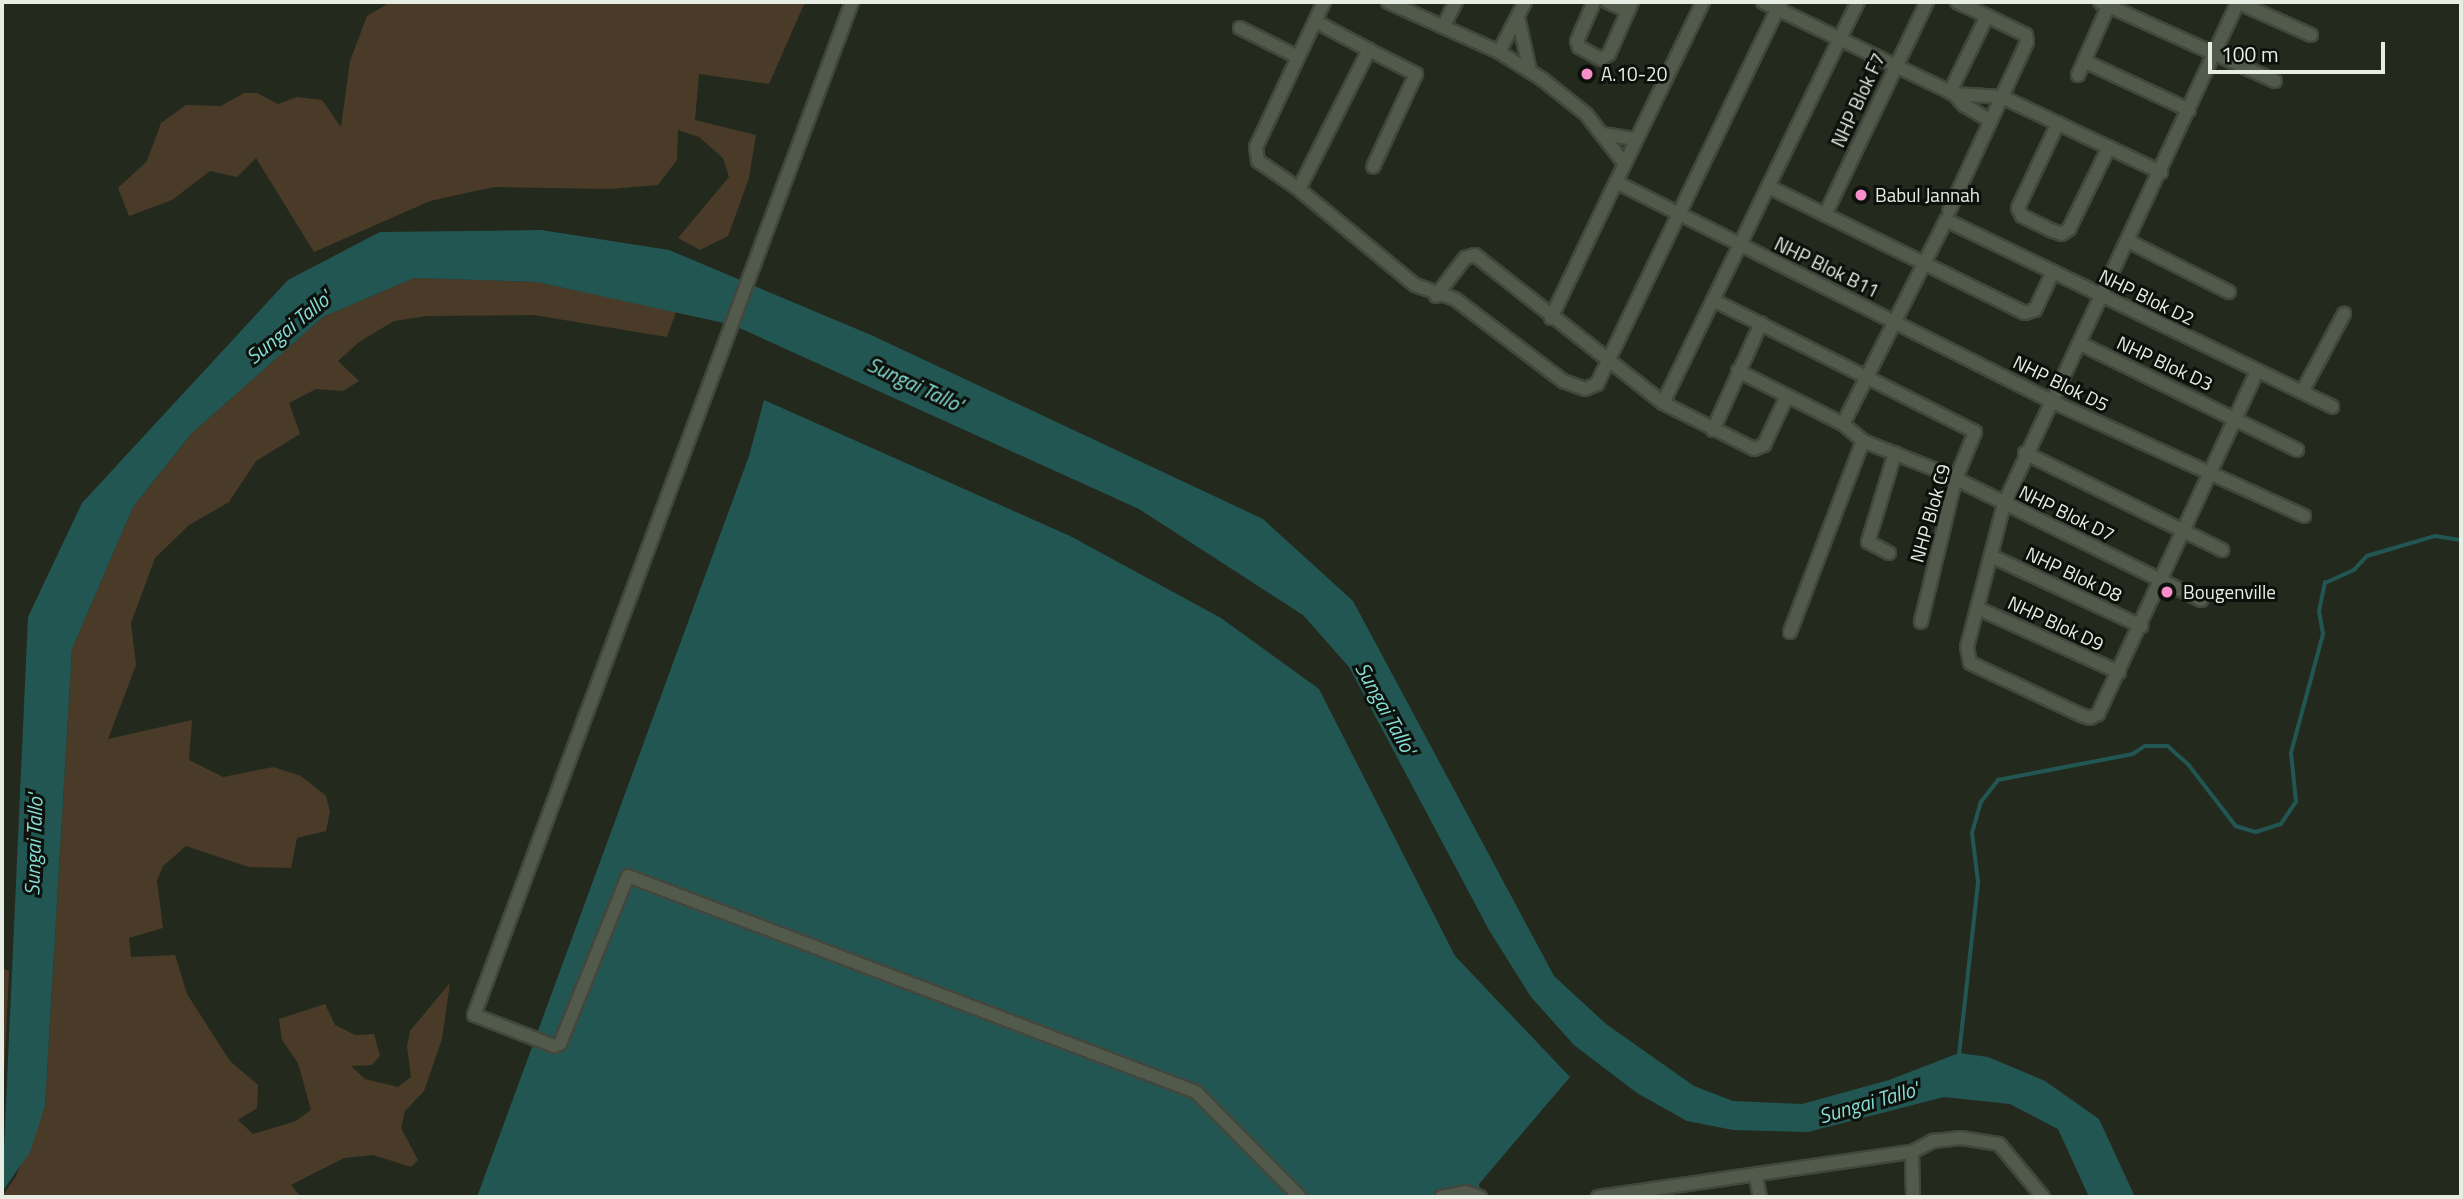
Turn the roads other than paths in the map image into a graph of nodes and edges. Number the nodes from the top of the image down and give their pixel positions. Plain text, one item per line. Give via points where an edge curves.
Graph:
1 (852, 2) edge
2 (1324, 2) edge
3 (1388, 2) edge
4 (1456, 2) edge
5 (1525, 2) edge
6 (1594, 2) edge
7 (1608, 2) edge
8 (1703, 2) edge
9 (1763, 2) edge
10 (1858, 2) edge
11 (1927, 2) edge
12 (1957, 2) edge
13 (2238, 2) edge
14 (2106, 3) edge
15 (1779, 5) edge
16 (1630, 6) edge
17 (1987, 16) junction
18 (1518, 17) junction
19 (1315, 22) junction
20 (1443, 27) junction
21 (1240, 28) dead end
22 (2311, 35) dead end
23 (1841, 41) junction
24 (1369, 50) junction
25 (1499, 52) junction
26 (2213, 56) junction
27 (1298, 57) junction
28 (2084, 61) junction
29 (1895, 68) junction
30 (1530, 71) junction
31 (2078, 75) dead end
32 (2275, 81) dead end
33 (1952, 93) junction
34 (2002, 97) junction
35 (2189, 110) junction
36 (1991, 121) junction
37 (2058, 123) junction
38 (1603, 134) junction
39 (1636, 139) junction
40 (2109, 147) junction
41 (1624, 163) junction
42 (1373, 167) dead end
43 (2161, 172) junction
44 (1616, 183) junction
45 (1769, 187) junction
46 (1299, 189) junction
47 (1678, 215) junction
48 (1825, 215) junction
49 (1947, 215) junction
50 (2128, 241) junction
51 (1741, 247) junction
52 (1923, 264) junction
53 (2053, 272) junction
54 (2229, 292) dead end
55 (1436, 296) junction
56 (2102, 297) junction
57 (1715, 301) junction
58 (2344, 314) dead end
59 (1551, 318) junction
60 (1898, 322) junction
61 (1761, 323) junction
62 (2079, 344) junction
63 (1607, 363) junction
64 (1738, 371) junction
65 (2257, 372) junction
66 (1864, 374) junction
67 (2302, 392) junction
68 (1786, 398) junction
69 (1659, 400) junction
70 (2051, 401) junction
71 (2332, 407) dead end
72 (2234, 417) junction
73 (1843, 424) junction
74 (1713, 430) junction
75 (1863, 440) junction
76 (2297, 450) dead end
77 (1895, 453) junction
78 (2025, 453) junction
79 (2210, 473) junction
80 (1955, 481) junction
81 (2004, 504) junction
82 (2304, 516) dead end
83 (2183, 533) junction
84 (2222, 551) dead end
85 (1889, 553) dead end
86 (1991, 556) junction
87 (2163, 580) junction
88 (2201, 600) dead end
89 (1977, 608) junction
90 (1921, 622) dead end
91 (2141, 626) junction
92 (1790, 632) dead end
93 (2119, 672) junction
94 (1912, 1152) junction
95 (1756, 1177) junction
96 (1623, 1196) edge
97 (1300, 1197) edge
98 (1441, 1197) edge
99 (1480, 1197) edge
100 (1598, 1197) edge
101 (1760, 1197) edge
102 (1913, 1197) edge
103 (2043, 1197) edge

1 - 97 street via 474,1014 554,1046 560,1044 628,876 1196,1091
2 - 19 street
3 - 20 street
4 - 20 street
5 - 18 street
6 - 16 street via 1577,41 1578,47 1601,59 1609,54
7 - 16 street
8 - 39 street
9 - 15 street
10 - 23 street
11 - 29 street, NHP Blok F7
12 - 17 street
13 - 22 street
13 - 26 street
14 - 26 street
14 - 28 street
15 - 23 street
15 - 47 street
17 - 33 street
17 - 34 street via 2028,38
18 - 25 street
18 - 30 street
19 - 24 street
19 - 27 street
20 - 25 street
21 - 27 street
23 - 29 street
23 - 45 street
24 - 42 street via 1418,69
24 - 46 street
25 - 30 street
26 - 32 street
26 - 35 street
27 - 46 street via 1255,154 1258,161
28 - 31 street
28 - 35 street
29 - 33 street
29 - 48 street, NHP Blok F7
30 - 38 street via 1586,114
33 - 34 street
33 - 36 street
34 - 36 street
34 - 37 street
35 - 43 street
36 - 49 street
37 - 40 street
37 - 40 street via 2018,208 2022,216 2053,231 2062,234 2069,229
38 - 39 street
38 - 41 street
39 - 41 street
40 - 43 street
41 - 44 street
43 - 50 street
44 - 47 street, NHP Blok B11
44 - 59 street
45 - 48 street
45 - 51 street
46 - 55 street via 1415,285
47 - 51 street, NHP Blok B11
47 - 63 street
48 - 52 street
49 - 52 street
49 - 53 street, NHP Blok D2
50 - 54 street
50 - 56 street
51 - 57 street
51 - 60 street, NHP Blok B11
52 - 53 street via 2025,313 2035,310
52 - 60 street
53 - 56 street, NHP Blok D2
55 - 59 street via 1465,258 1475,255
55 - 63 street via 1455,299 1576,387 1597,384
56 - 62 street
56 - 65 street, NHP Blok D2
57 - 61 street
57 - 69 street
58 - 67 street
59 - 63 street
60 - 66 street
60 - 70 street, NHP Blok D5
61 - 64 street
61 - 66 street
62 - 70 street
62 - 72 street, NHP Blok D3
63 - 69 street
64 - 68 street, NHP Blok D7
64 - 74 street
65 - 67 street, NHP Blok D2
65 - 72 street
66 - 73 street
66 - 80 street, NHP Blok C9 via 1975,432
67 - 71 street, NHP Blok D2
68 - 73 street, NHP Blok D7
68 - 74 street via 1759,449
69 - 74 street
70 - 78 street
70 - 79 street, NHP Blok D5
72 - 76 street, NHP Blok D3
72 - 79 street
73 - 75 street, NHP Blok D7
75 - 77 street, NHP Blok D7
75 - 92 street
77 - 80 street, NHP Blok D7
77 - 85 street via 1868,542
78 - 81 street
78 - 83 street
79 - 82 street, NHP Blok D5
79 - 83 street
80 - 81 street, NHP Blok D7
80 - 90 street, NHP Blok C9
81 - 86 street
81 - 87 street, NHP Blok D7
83 - 84 street
83 - 87 street
86 - 89 street
86 - 91 street, NHP Blok D8
87 - 88 street, NHP Blok D7
87 - 91 street
89 - 93 street, NHP Blok D9
89 - 93 street via 1967,647 1970,663 2081,715 2090,718 2098,714
91 - 93 street
94 - 95 street
94 - 102 street
94 - 103 street via 1933,1141 1961,1138 1999,1144
95 - 96 street
95 - 101 street
96 - 100 street
98 - 99 street via 1466,1192

